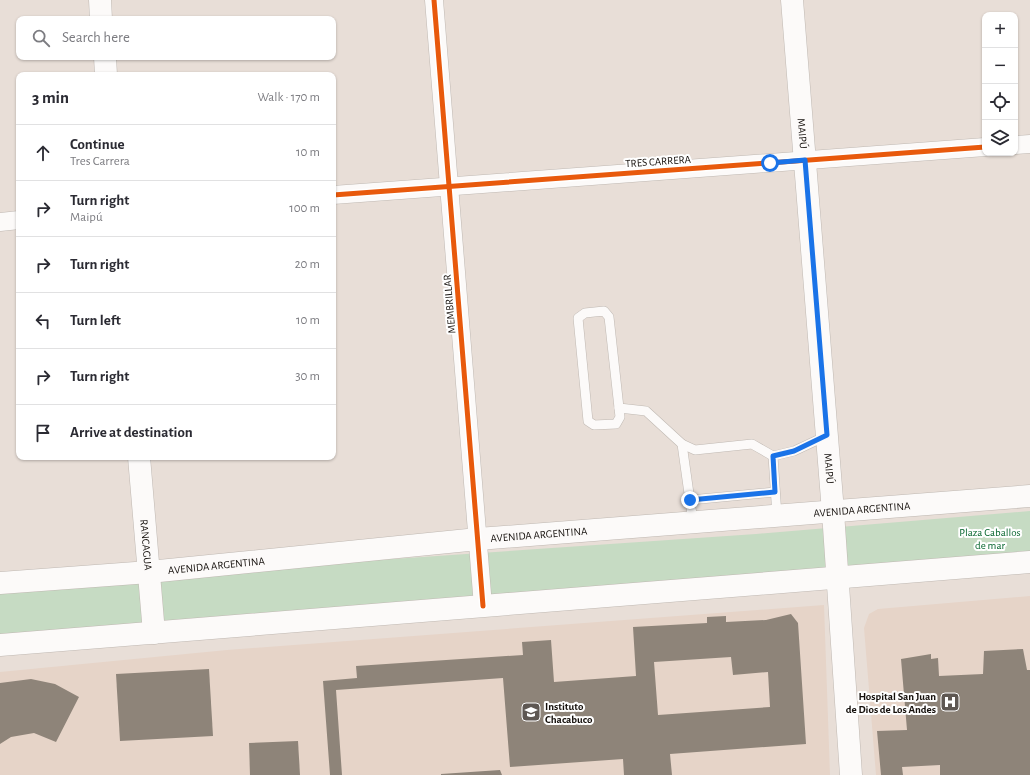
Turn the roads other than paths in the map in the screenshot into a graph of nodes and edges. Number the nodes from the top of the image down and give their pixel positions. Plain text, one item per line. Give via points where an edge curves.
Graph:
1 (100, 0) edge
2 (434, 0) edge
3 (792, 0) edge
4 (102, 16) edge
5 (105, 60) edge
6 (106, 72) edge
7 (1030, 144) edge
8 (1018, 145) edge
9 (982, 147) edge
10 (805, 160) junction
11 (449, 187) junction
12 (336, 195) edge
13 (16, 220) edge
14 (0, 222) edge
15 (619, 408) junction
16 (827, 435) junction
17 (682, 444) junction
18 (773, 456) junction
19 (139, 460) edge
20 (775, 492) junction
21 (1030, 496) edge
22 (690, 500) junction
23 (833, 512) junction
24 (777, 516) junction
25 (693, 522) junction
26 (478, 539) junction
27 (1030, 562) edge
28 (149, 572) junction
29 (838, 578) junction
30 (0, 584) edge
31 (483, 606) junction
32 (154, 633) junction
33 (0, 645) edge
34 (851, 775) edge

1 - 4 main road
2 - 11 street, MEMBRILLAR
3 - 10 main road, MAIPÚ
5 - 6 main road
7 - 8 street
9 - 10 street, TRES CARRERA
10 - 11 street, TRES CARRERA
10 - 16 main road, MAIPÚ
11 - 12 street, TRES CARRERA
11 - 26 street, MEMBRILLAR
13 - 14 street
15 - 15 lane via 609,317 604,311 585,313 578,318 588,421 594,426 616,424 620,417
15 - 17 lane via 646,410
16 - 18 lane via 794,451
16 - 23 main road, MAIPÚ
17 - 18 lane via 696,450 752,444
17 - 22 lane
18 - 20 lane
19 - 28 main road, RANCAGUA
20 - 22 lane
20 - 24 lane
21 - 23 main road, AVENIDA ARGENTINA
22 - 25 lane
23 - 24 main road, AVENIDA ARGENTINA
23 - 29 main road, MAIPÚ
24 - 25 main road, AVENIDA ARGENTINA
25 - 26 main road, AVENIDA ARGENTINA
26 - 28 main road, AVENIDA ARGENTINA
26 - 31 street, MEMBRILLAR
27 - 29 main road
28 - 30 main road, AVENIDA ARGENTINA
28 - 32 main road, RANCAGUA
29 - 31 main road
29 - 34 main road, MAIPÚ
31 - 32 main road
32 - 33 main road

